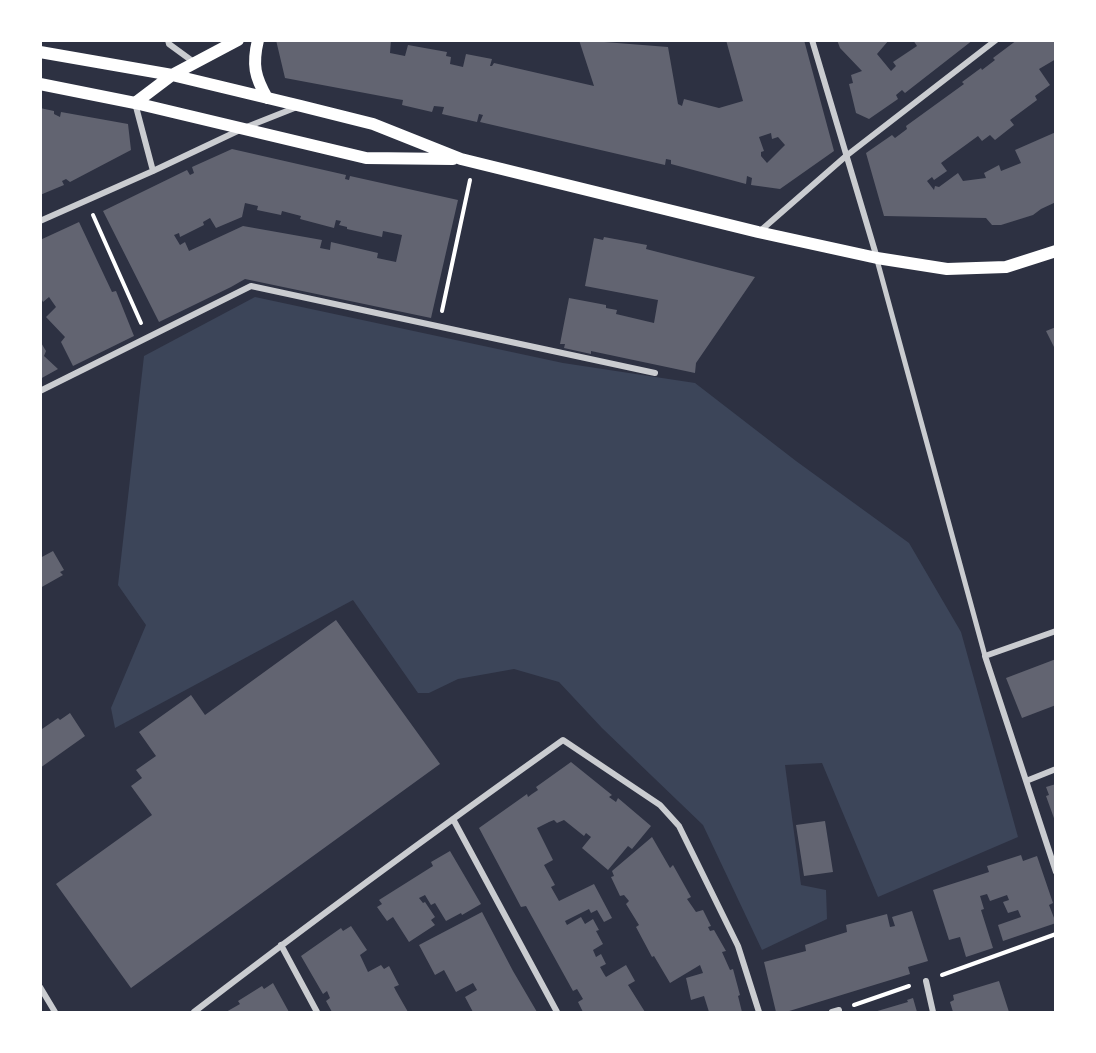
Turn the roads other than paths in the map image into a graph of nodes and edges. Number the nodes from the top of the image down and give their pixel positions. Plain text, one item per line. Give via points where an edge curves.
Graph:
1 (168, 40) edge
2 (237, 40) edge
3 (258, 40) edge
4 (812, 40) edge
5 (996, 40) edge
6 (40, 52) edge
7 (195, 63) junction
8 (172, 75) junction
9 (40, 84) edge
10 (267, 98) junction
11 (135, 103) junction
12 (301, 106) junction
13 (244, 128) junction
14 (846, 156) junction
15 (461, 159) junction
16 (153, 171) junction
17 (40, 221) edge
18 (758, 232) junction
19 (1056, 251) edge
20 (877, 258) junction
21 (655, 373) dead end
22 (40, 391) edge
23 (1056, 631) edge
24 (985, 656) junction
25 (1056, 769) edge
26 (1026, 781) junction
27 (453, 819) junction
28 (1056, 872) edge
29 (281, 945) junction
30 (926, 981) road end
31 (40, 987) edge
32 (55, 1012) edge
33 (194, 1012) edge
34 (317, 1012) edge
35 (557, 1012) edge
36 (759, 1012) edge
37 (933, 1012) edge

1 - 7 street
2 - 7 main road
3 - 10 main road via 256,74
4 - 14 street
5 - 14 street
6 - 8 main road
7 - 8 main road
8 - 10 main road
8 - 11 main road
9 - 11 main road
10 - 12 main road
11 - 13 main road
11 - 16 street
12 - 13 street
12 - 15 main road via 373,124
13 - 15 main road via 366,158
13 - 16 street
14 - 18 street
14 - 20 street
15 - 18 main road
16 - 17 street
18 - 20 main road
19 - 20 main road via 1006,267 947,269
20 - 24 street
21 - 22 street via 251,286
23 - 24 street
24 - 26 street
25 - 26 street
26 - 28 street
27 - 29 street
27 - 35 street
27 - 36 street via 563,740 660,805 679,826 738,946
29 - 33 street
29 - 34 street
30 - 37 street
31 - 32 street

